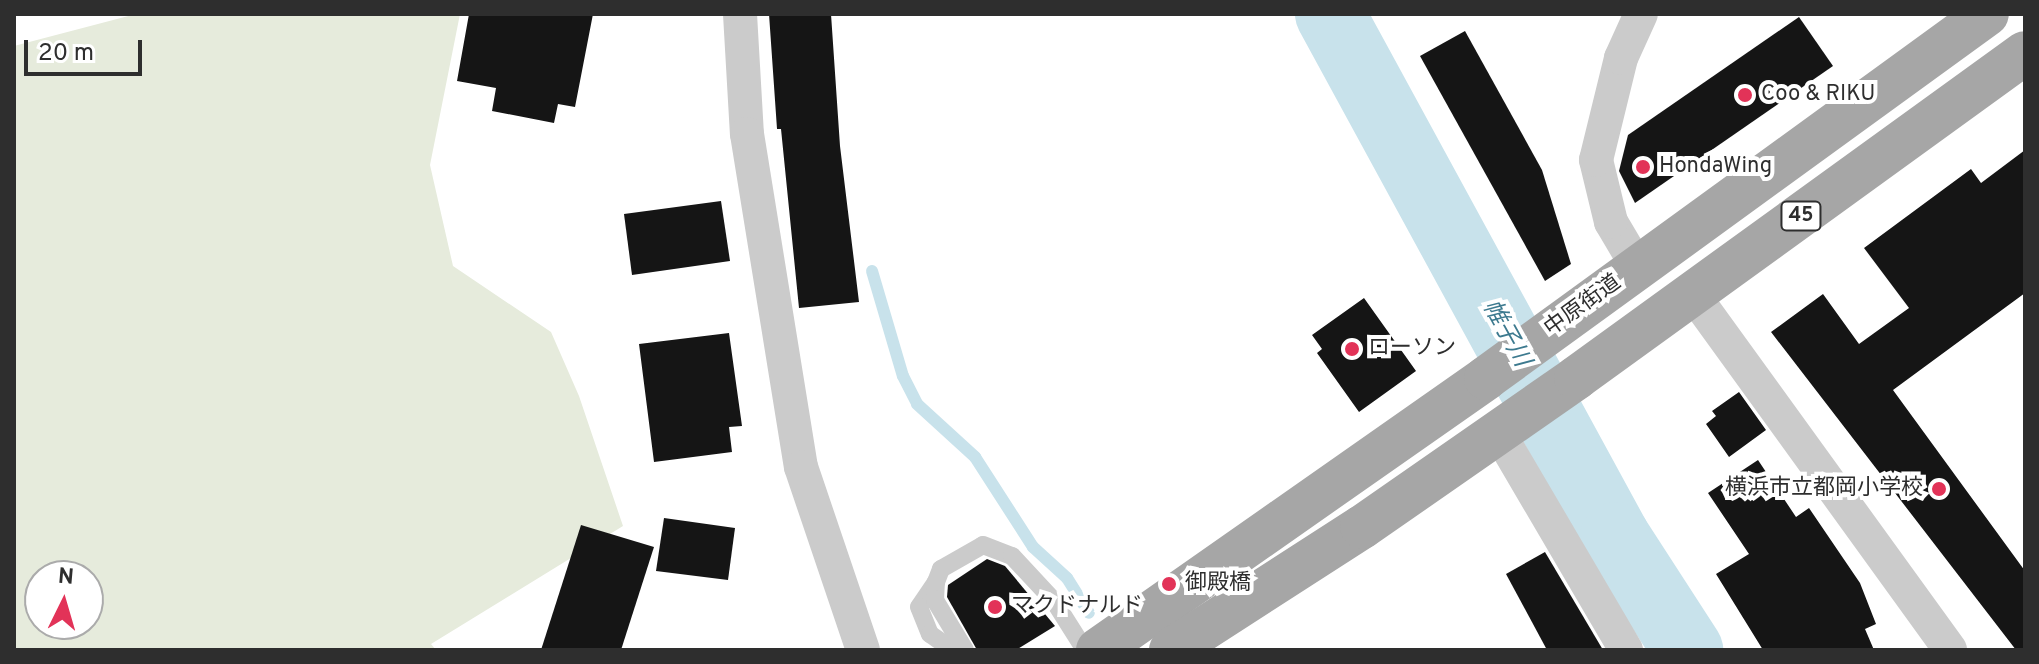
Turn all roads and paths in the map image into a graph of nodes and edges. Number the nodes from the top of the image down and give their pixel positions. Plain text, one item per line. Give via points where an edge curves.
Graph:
1 (740, 14) edge
2 (1641, 14) edge
3 (1987, 14) edge
4 (2025, 53) edge
5 (1637, 266) junction
6 (1692, 293) junction
7 (1497, 430) junction
8 (936, 582) junction
9 (863, 650) edge
10 (953, 650) edge
11 (965, 650) edge
12 (1085, 650) edge
13 (1098, 650) edge
14 (1171, 650) edge
15 (1626, 650) edge
16 (1950, 650) edge

1 - 9 street via 747,134 798,453
2 - 5 street via 1621,58 1596,160 1611,222
3 - 5 main road, 中原街道 / 45
4 - 6 main road, 45
5 - 13 main road, 中原街道 / 45
6 - 7 main road, 45
6 - 16 street
7 - 14 main road, 45 via 1362,527
7 - 15 street
8 - 10 lane via 919,607 930,634
8 - 11 lane via 935,600
8 - 12 lane via 941,569 983,545 1002,548 1054,601

